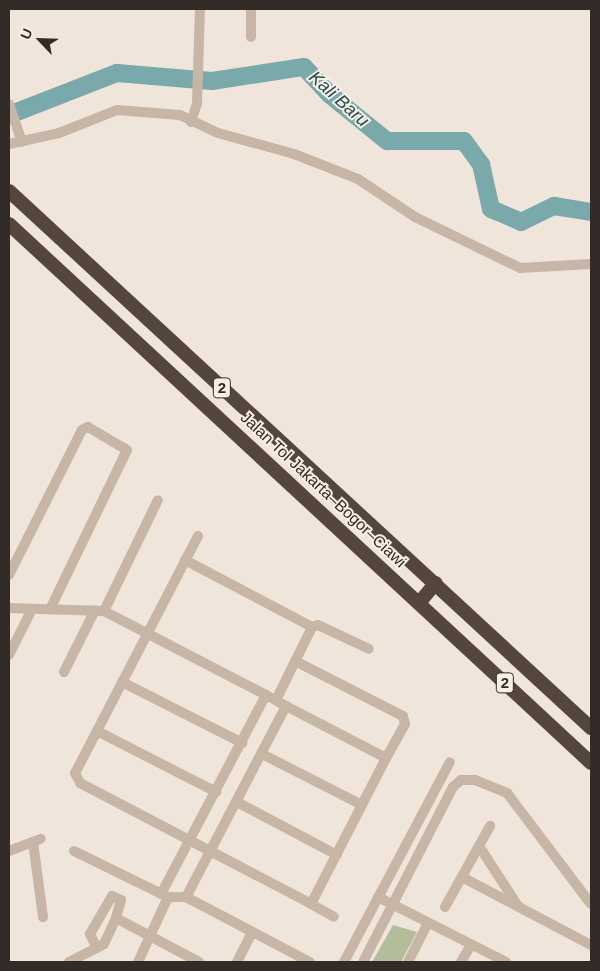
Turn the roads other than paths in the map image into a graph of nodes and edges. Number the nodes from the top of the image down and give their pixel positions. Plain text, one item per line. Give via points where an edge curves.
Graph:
1 (200, 9) edge
2 (250, 9) edge
3 (251, 37) dead end
4 (9, 104) edge
5 (191, 122) junction
6 (22, 142) junction
7 (9, 144) edge
8 (9, 191) edge
9 (9, 224) edge
10 (591, 264) edge
11 (158, 500) dead end
12 (198, 536) dead end
13 (185, 560) junction
14 (9, 575) edge
15 (436, 583) junction
16 (419, 602) junction
17 (9, 608) edge
18 (32, 609) junction
19 (50, 609) junction
20 (99, 610) junction
21 (312, 627) junction
22 (148, 633) junction
23 (369, 649) dead end
24 (9, 655) edge
25 (295, 660) junction
26 (64, 672) dead end
27 (122, 682) junction
28 (271, 697) junction
29 (286, 706) junction
30 (591, 728) edge
31 (97, 731) junction
32 (242, 743) junction
33 (262, 754) junction
34 (386, 758) junction
35 (450, 762) dead end
36 (591, 763) edge
37 (216, 792) junction
38 (237, 802) junction
39 (362, 805) junction
40 (490, 826) dead end
41 (191, 842) junction
42 (479, 846) junction
43 (9, 851) edge
44 (74, 851) dead end
45 (209, 852) junction
46 (337, 855) junction
47 (462, 877) junction
48 (165, 896) junction
49 (186, 897) junction
50 (378, 898) junction
51 (311, 904) junction
52 (591, 904) edge
53 (393, 905) junction
54 (519, 907) junction
55 (445, 908) dead end
56 (43, 917) dead end
57 (334, 917) dead end
58 (116, 918) junction
59 (428, 923) junction
60 (252, 933) junction
61 (148, 936) junction
62 (471, 944) junction
63 (591, 945) edge
64 (97, 948) junction
65 (69, 962) edge
66 (138, 962) edge
67 (199, 962) edge
68 (237, 962) edge
69 (310, 962) edge
70 (344, 962) edge
71 (363, 962) edge
72 (408, 962) edge
73 (461, 962) edge
74 (506, 962) edge

1 - 5 street via 198,90
2 - 3 street
4 - 6 street via 19,124
5 - 6 street via 180,115 134,108 102,113 60,133
5 - 10 street via 358,179 415,217 520,268
6 - 7 street
8 - 15 highway, Jalan Tol Jakarta–Bogor–Ciawi / 2
9 - 16 highway, Jalan Tol Jakarta–Bogor–Ciawi / 2
11 - 20 street
12 - 13 street
13 - 21 street
13 - 22 street
14 - 19 street via 82,430 88,427 127,450 128,455
15 - 16 highway
15 - 30 highway, Jalan Tol Jakarta–Bogor–Ciawi / 2
16 - 36 highway, Jalan Tol Jakarta–Bogor–Ciawi / 2
17 - 18 street
18 - 19 street
18 - 24 street
19 - 20 street
20 - 22 street
20 - 26 street
21 - 23 street via 318,625
21 - 25 street
22 - 27 street
22 - 28 street
25 - 28 street
25 - 34 street via 404,716 405,724
27 - 31 street
27 - 32 street
28 - 29 street
28 - 32 street
29 - 33 street
29 - 34 street
31 - 37 street
31 - 41 street via 75,773 80,783
32 - 37 street
33 - 38 street
33 - 39 street
34 - 39 street
35 - 50 street
37 - 41 street
38 - 45 street
38 - 46 street
39 - 46 street
40 - 42 street
41 - 45 street
41 - 48 street
42 - 47 street
42 - 54 street
43 - 56 street via 37,841
44 - 48 street
45 - 49 street
45 - 51 street
46 - 51 street
47 - 54 street
47 - 55 street
48 - 49 street
48 - 61 street
49 - 60 street
50 - 53 street
50 - 70 street
51 - 57 street
52 - 53 street via 507,793 469,778 453,787
53 - 59 street
53 - 71 street
54 - 63 street
58 - 61 street
58 - 64 street via 104,944
58 - 64 street via 121,900 112,896 90,934
59 - 62 street
59 - 72 street
60 - 68 street
60 - 69 street
61 - 66 street
61 - 67 street
62 - 73 street
62 - 74 street
64 - 65 street via 87,957

